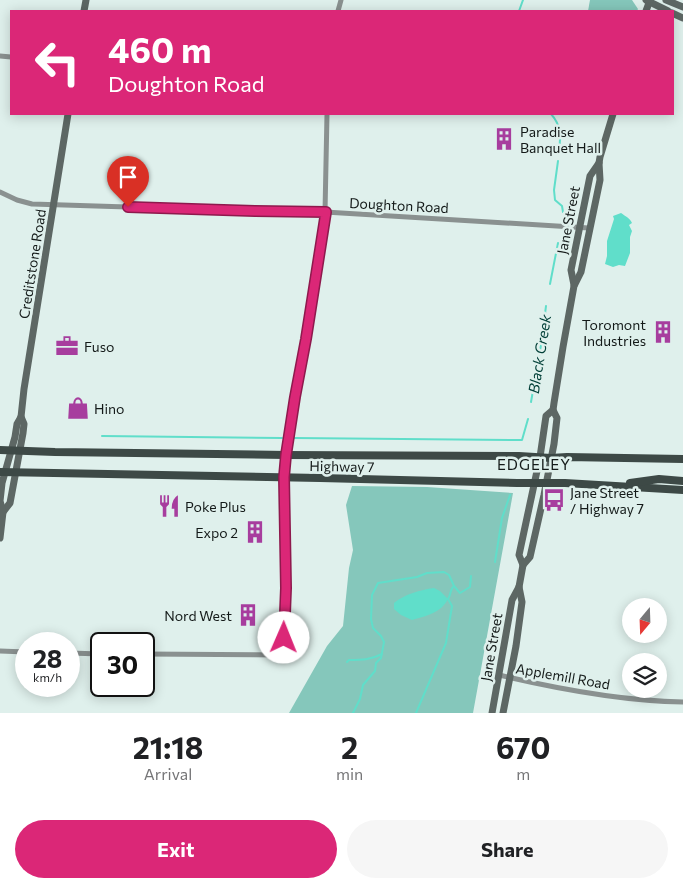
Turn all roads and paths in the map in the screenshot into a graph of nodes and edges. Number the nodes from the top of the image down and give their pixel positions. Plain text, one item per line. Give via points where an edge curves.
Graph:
1 (665, 0) edge
2 (649, 1) edge
3 (683, 8) edge
4 (663, 10) edge
5 (68, 115) edge
6 (327, 115) edge
7 (613, 115) edge
8 (599, 163) junction
9 (0, 192) edge
10 (54, 204) junction
11 (326, 212) junction
12 (580, 227) junction
13 (590, 228) junction
14 (574, 286) junction
15 (553, 410) junction
16 (21, 417) junction
17 (0, 450) edge
18 (11, 450) junction
19 (20, 450) junction
20 (286, 455) junction
21 (540, 457) junction
22 (551, 458) junction
23 (683, 459) edge
24 (2, 473) edge
25 (16, 473) junction
26 (284, 477) junction
27 (683, 481) edge
28 (534, 483) junction
29 (546, 484) junction
30 (614, 485) junction
31 (683, 490) edge
32 (3, 512) junction
33 (0, 538) edge
34 (523, 565) junction
35 (519, 587) junction
36 (0, 651) edge
37 (15, 652) edge
38 (155, 654) edge
39 (499, 675) junction
40 (509, 678) junction
41 (683, 702) edge
42 (492, 713) edge
43 (503, 713) edge

1 - 3 main road
1 - 4 main road
2 - 4 main road
5 - 10 main road, Creditstone Road
6 - 11 street
7 - 8 main road, Jane Street
8 - 12 main road, Jane Street via 590,176
8 - 13 main road, Jane Street via 600,180
9 - 10 street, Doughton Road via 24,202
10 - 11 street, Doughton Road
10 - 16 main road, Creditstone Road
11 - 12 street, Doughton Road
11 - 20 street
12 - 13 street, Doughton Road
12 - 14 main road, Jane Street via 572,270
13 - 14 main road, Jane Street via 581,272
14 - 15 main road, Jane Street
15 - 21 main road, Jane Street via 546,416
15 - 22 main road, Jane Street via 557,418
16 - 18 main road, Creditstone Road
16 - 19 main road, Creditstone Road via 24,424
17 - 18 main road, Highway 7
18 - 19 main road, Highway 7
18 - 24 main road, Creditstone Road
19 - 20 main road, Highway 7
19 - 25 main road, Creditstone Road
20 - 21 main road, Highway 7
20 - 26 street
21 - 22 main road, Highway 7
21 - 28 main road, Jane Street
22 - 23 main road, Highway 7
22 - 29 main road, Jane Street
24 - 25 main road, Highway 7
24 - 32 main road, Creditstone Road via 0,501
25 - 26 main road, Highway 7
25 - 32 main road, Creditstone Road via 10,504
26 - 28 main road, Highway 7
26 - 38 street via 284,655
27 - 30 main road
28 - 29 main road, Highway 7
28 - 34 main road, Jane Street via 519,555
29 - 30 main road, Highway 7
29 - 34 main road, Jane Street via 530,557
30 - 31 main road, Highway 7
32 - 33 main road, Creditstone Road
34 - 35 main road, Jane Street
35 - 39 main road, Jane Street via 512,600
35 - 40 main road, Jane Street via 522,602
36 - 37 street
39 - 40 street, Applemill Road
39 - 42 main road, Jane Street
40 - 41 street, Applemill Road via 625,698
40 - 43 main road, Jane Street

